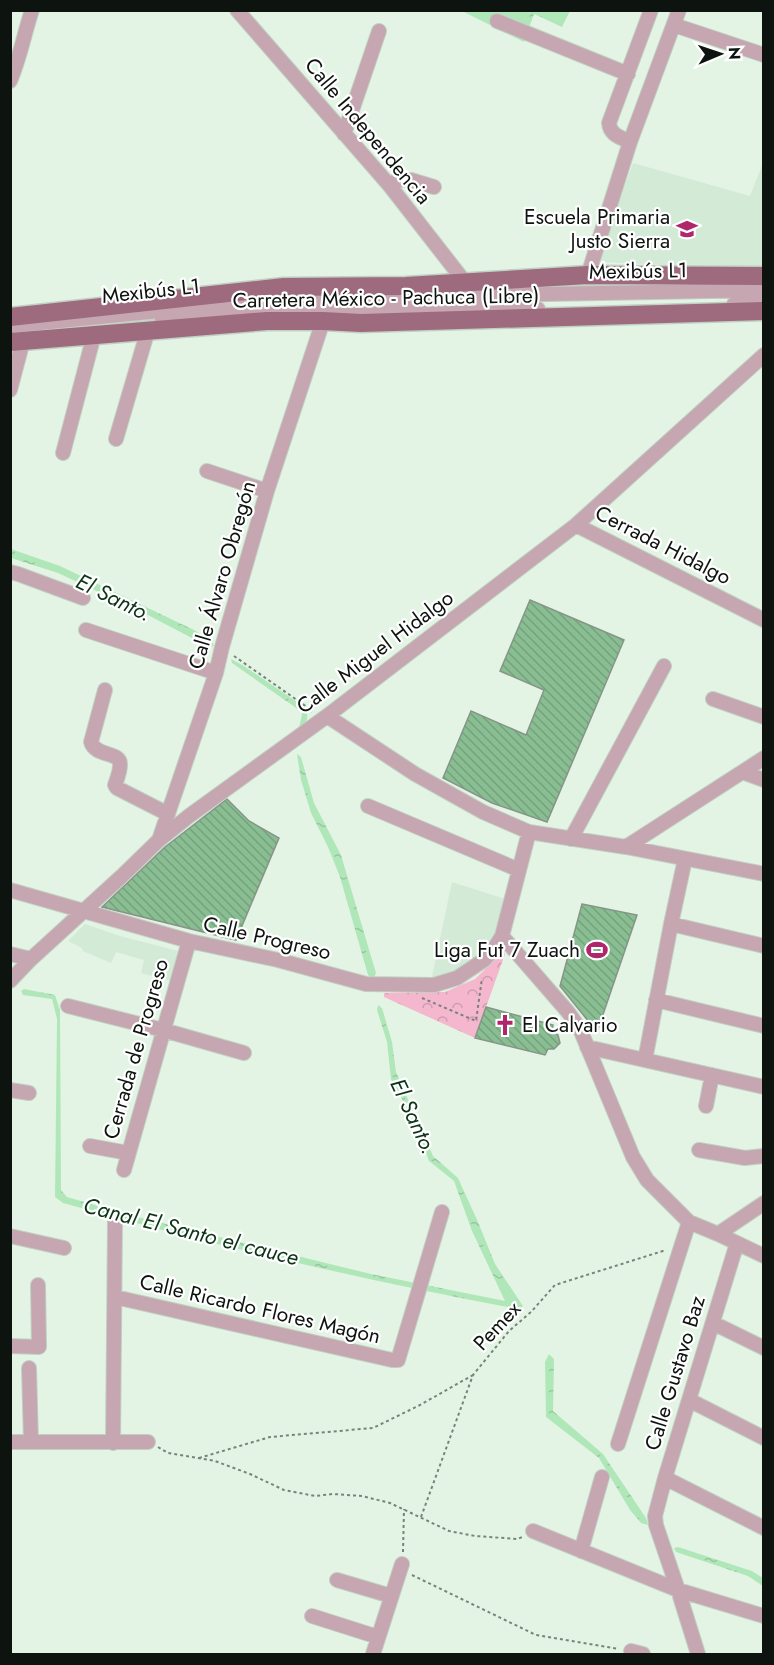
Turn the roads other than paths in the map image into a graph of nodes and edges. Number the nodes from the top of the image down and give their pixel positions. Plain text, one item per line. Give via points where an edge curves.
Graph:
1 (32, 10) edge
2 (237, 10) edge
3 (651, 10) edge
4 (679, 10) edge
5 (497, 21) dead end
6 (674, 25) junction
7 (379, 31) dead end
8 (764, 55) edge
9 (628, 74) junction
10 (10, 81) edge
11 (344, 134) junction
12 (630, 142) junction
13 (390, 186) junction
14 (434, 187) dead end
15 (588, 275) junction
16 (764, 276) edge
17 (464, 281) junction
18 (764, 290) edge
19 (764, 301) edge
20 (764, 311) edge
21 (10, 317) edge
22 (323, 321) junction
23 (10, 326) edge
24 (148, 330) junction
25 (94, 335) junction
26 (15, 339) edge
27 (764, 355) edge
28 (10, 390) edge
29 (116, 439) dead end
30 (63, 453) dead end
31 (207, 471) dead end
32 (267, 491) junction
33 (576, 525) junction
34 (10, 572) edge
35 (83, 598) dead end
36 (764, 620) edge
37 (86, 630) dead end
38 (664, 666) dead end
39 (216, 673) junction
40 (105, 690) dead end
41 (713, 699) dead end
42 (764, 717) edge
43 (323, 719) junction
44 (764, 758) edge
45 (742, 771) junction
46 (764, 780) edge
47 (368, 806) dead end
48 (168, 814) junction
49 (529, 832) junction
50 (571, 839) junction
51 (159, 840) junction
52 (626, 847) junction
53 (685, 859) junction
54 (519, 870) junction
55 (764, 874) edge
56 (10, 890) edge
57 (84, 911) junction
58 (670, 924) junction
59 (502, 936) junction
60 (189, 941) junction
61 (764, 946) edge
62 (10, 954) edge
63 (31, 958) junction
64 (10, 981) edge
65 (656, 1000) junction
66 (68, 1006) dead end
67 (764, 1026) edge
68 (163, 1030) junction
69 (587, 1047) junction
70 (244, 1053) dead end
71 (645, 1060) junction
72 (712, 1075) junction
73 (764, 1087) edge
74 (10, 1090) edge
75 (29, 1093) dead end
76 (706, 1106) dead end
77 (90, 1146) dead end
78 (699, 1150) dead end
79 (128, 1153) junction
80 (764, 1156) edge
81 (124, 1170) dead end
82 (764, 1203) edge
83 (442, 1212) dead end
84 (115, 1221) dead end
85 (689, 1222) junction
86 (718, 1234) junction
87 (10, 1236) edge
88 (737, 1243) junction
89 (64, 1248) dead end
90 (764, 1256) edge
91 (38, 1285) dead end
92 (115, 1297) junction
93 (713, 1323) junction
94 (10, 1346) edge
95 (764, 1348) edge
96 (29, 1368) dead end
97 (689, 1400) junction
98 (764, 1438) edge
99 (10, 1442) edge
100 (31, 1442) junction
101 (148, 1442) road end
102 (113, 1443) junction
103 (618, 1444) dead end
104 (602, 1477) dead end
105 (665, 1478) junction
106 (764, 1528) edge
107 (533, 1531) road end
108 (581, 1551) junction
109 (402, 1563) road end
110 (337, 1580) dead end
111 (678, 1590) junction
112 (391, 1596) junction
113 (312, 1616) dead end
114 (764, 1616) edge
115 (378, 1637) junction
116 (373, 1654) edge
117 (698, 1654) edge

1 - 10 street
2 - 11 street, Calle Independencia
3 - 9 street
4 - 6 street
5 - 9 street
6 - 8 street
6 - 12 street
7 - 11 street
9 - 12 street via 609,129
11 - 13 street, Calle Independencia
12 - 15 street
13 - 14 street via 397,180 411,180
13 - 17 street, Calle Independencia
15 - 16 main road, Carretera México - Pachuca (Libre)
15 - 17 main road, Carretera México - Pachuca (Libre)
17 - 21 main road, Carretera México - Pachuca (Libre) via 406,286 284,287
18 - 23 street, Mexibús L1 via 277,299
19 - 26 street, Mexibús L1 via 614,309 272,310
20 - 22 main road, Carretera México - Pachuca (Libre)
22 - 24 main road, Carretera México - Pachuca (Libre)
22 - 32 street, Calle Álvaro Obregón
24 - 25 main road, Carretera México - Pachuca (Libre)
24 - 29 street
25 - 26 main road, Carretera México - Pachuca (Libre)
25 - 30 street
26 - 28 street
27 - 33 street, Calle Miguel Hidalgo
31 - 32 street
32 - 39 street, Calle Álvaro Obregón
33 - 36 street, Cerrada Hidalgo
33 - 43 street, Calle Miguel Hidalgo
34 - 35 street
37 - 39 street
38 - 50 street
39 - 48 street, Calle Álvaro Obregón
40 - 48 street via 93,747 119,761 117,788
41 - 42 street
43 - 49 street via 483,812
43 - 51 street, Calle Miguel Hidalgo
44 - 45 street
45 - 46 street
45 - 52 street
47 - 54 street
48 - 51 street, Calle Álvaro Obregón
49 - 50 street
49 - 54 street, Calle Progreso
50 - 52 street
51 - 57 street, Calle Miguel Hidalgo
52 - 53 street
53 - 55 street
53 - 58 street
54 - 59 street, Calle Progreso
56 - 57 street, Calle Progreso
57 - 60 street, Calle Progreso
57 - 63 street, Calle Miguel Hidalgo
58 - 61 street
58 - 65 street
59 - 60 street, Calle Progreso via 484,960 457,978 434,985 366,984
59 - 69 street via 568,1012
60 - 68 street, Cerrada de Progreso
62 - 63 street
63 - 64 street, Calle Miguel Hidalgo
65 - 67 street
65 - 71 street
66 - 68 street
68 - 70 street
68 - 79 street, Cerrada de Progreso
69 - 71 street
69 - 85 street via 633,1157 647,1180
71 - 72 street
72 - 73 street
72 - 76 street
74 - 75 street
77 - 79 street
78 - 80 street via 745,1158
79 - 81 street, Cerrada de Progreso
82 - 86 street
83 - 92 street, Calle Ricardo Flores Magón via 398,1360
84 - 92 street
85 - 86 street
85 - 103 street
86 - 88 street
87 - 89 street
88 - 90 street
88 - 93 street, Calle Gustavo Baz
91 - 94 street via 39,1347
92 - 102 street, Calle Ricardo Flores Magón
93 - 95 street
93 - 97 street, Calle Gustavo Baz
96 - 100 street
97 - 98 street
97 - 105 street, Calle Gustavo Baz
99 - 100 street
100 - 102 street
101 - 102 street
104 - 108 street
105 - 106 street
105 - 111 street, Calle Gustavo Baz via 656,1525
107 - 108 street
108 - 111 street
109 - 112 street
110 - 112 street
111 - 114 street
111 - 117 street
112 - 115 street
113 - 115 street
115 - 116 street

